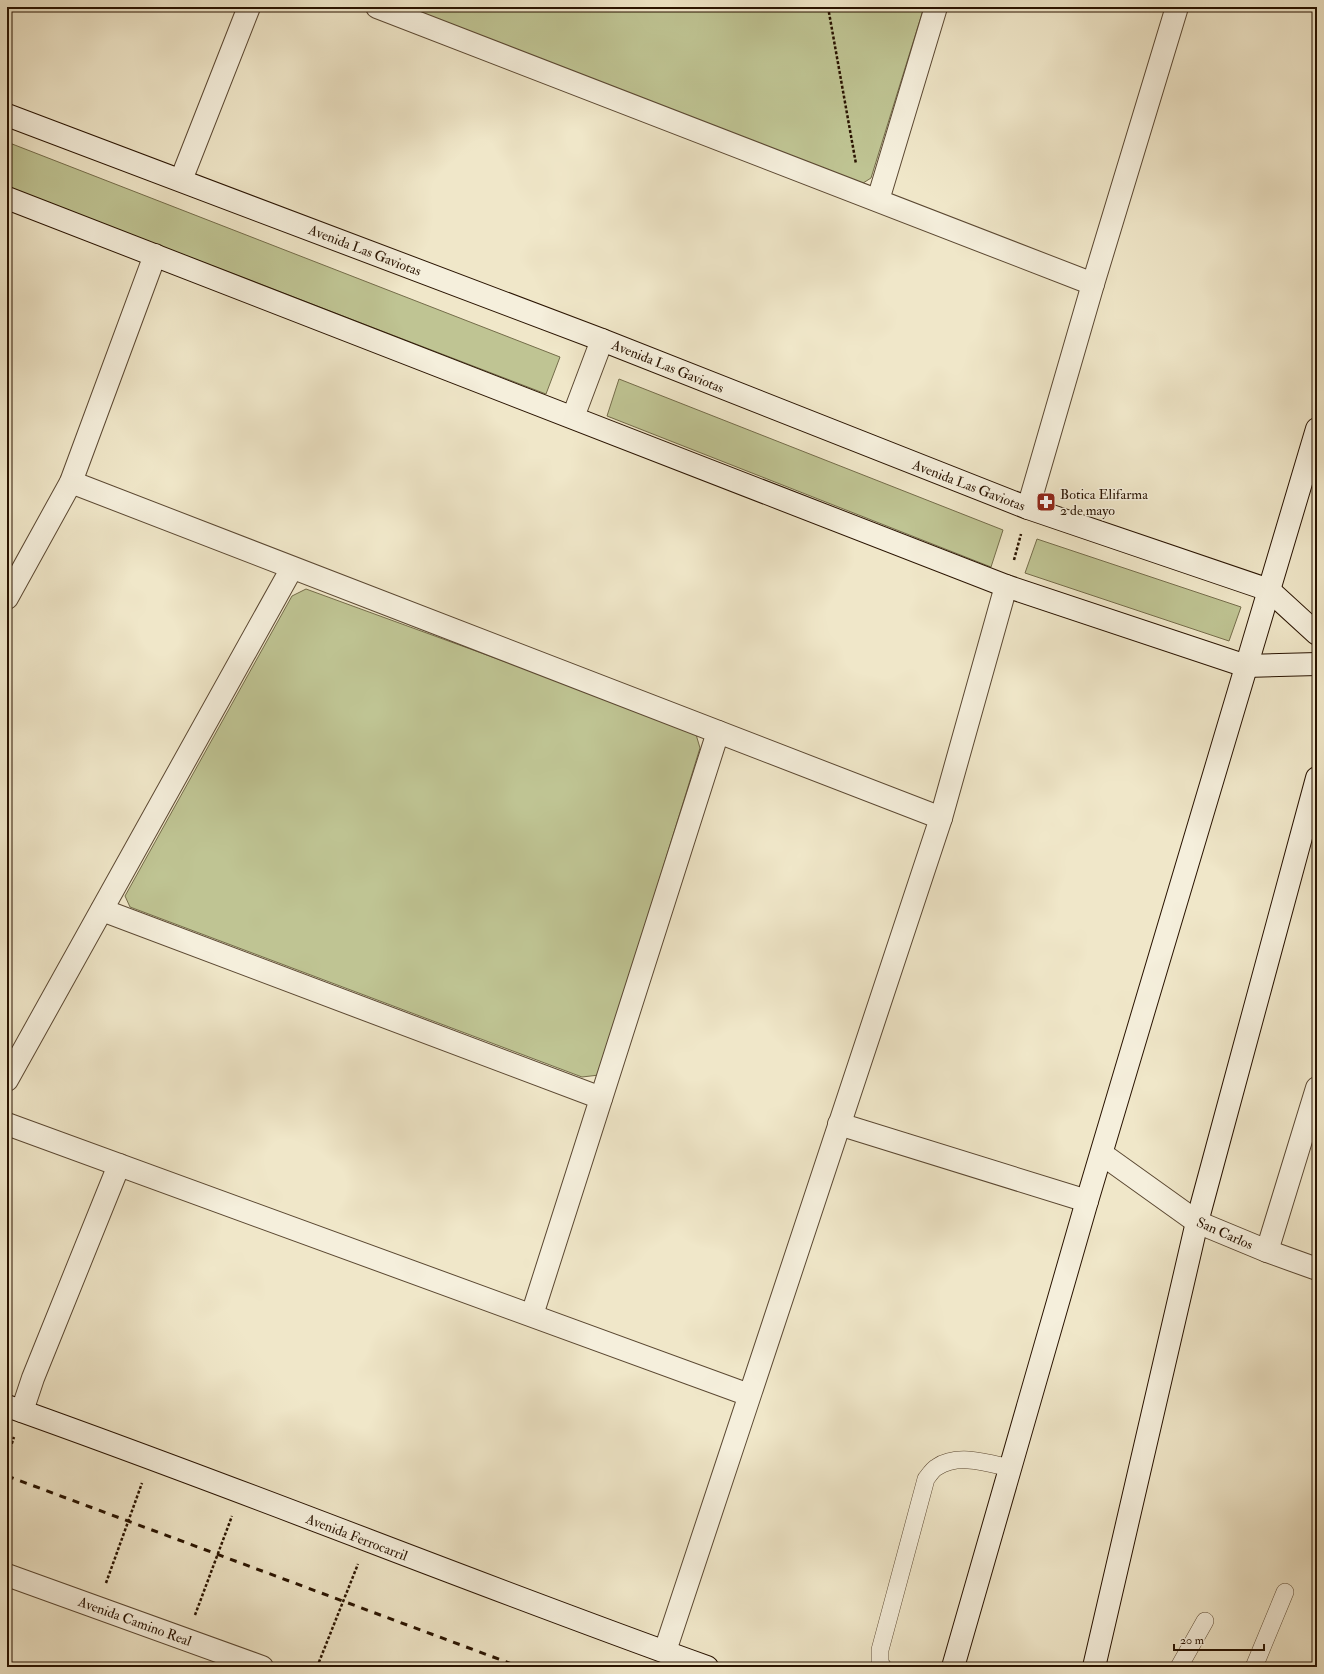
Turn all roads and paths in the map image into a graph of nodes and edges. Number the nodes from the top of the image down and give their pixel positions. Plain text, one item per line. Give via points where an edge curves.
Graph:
1 (249, 7) edge
2 (377, 7) edge
3 (828, 7) edge
4 (936, 7) edge
5 (1177, 7) edge
6 (7, 115) edge
7 (856, 167) dead end
8 (181, 180) junction
9 (7, 198) edge
10 (878, 200) junction
11 (156, 255) junction
12 (1093, 284) junction
13 (602, 340) junction
14 (573, 417) junction
15 (1317, 429) edge
16 (71, 482) junction
17 (1028, 508) junction
18 (292, 568) junction
19 (1006, 586) junction
20 (1269, 590) junction
21 (7, 598) edge
22 (1317, 634) edge
23 (1317, 664) edge
24 (1246, 666) junction
25 (718, 732) junction
26 (1317, 778) edge
27 (940, 818) junction
28 (102, 910) junction
29 (7, 1080) edge
30 (1317, 1088) edge
31 (601, 1098) junction
32 (7, 1124) edge
33 (839, 1124) junction
34 (1102, 1154) junction
35 (119, 1165) junction
36 (1088, 1201) junction
37 (1197, 1222) junction
38 (1267, 1251) junction
39 (1317, 1269) edge
40 (532, 1315) junction
41 (750, 1395) junction
42 (14, 1409) edge
43 (151, 1458) junction
44 (1010, 1468) junction
45 (241, 1492) junction
46 (367, 1541) junction
47 (7, 1574) edge
48 (1285, 1592) dead end
49 (97, 1607) junction
50 (1205, 1621) dead end
51 (186, 1640) junction
52 (665, 1652) junction
53 (262, 1667) edge
54 (318, 1667) edge
55 (707, 1667) edge
56 (883, 1667) edge
57 (954, 1667) edge
58 (1094, 1667) edge
59 (1179, 1667) edge
60 (1254, 1667) edge

1 - 8 street
2 - 10 street
3 - 7 path
4 - 10 street
5 - 12 street
6 - 8 street, Avenida Las Gaviotas
8 - 13 street, Avenida Las Gaviotas
9 - 11 street
10 - 12 street
11 - 14 street
11 - 16 street
12 - 17 street
13 - 14 street
13 - 17 street, Avenida Las Gaviotas
14 - 19 street
15 - 20 street
16 - 18 street
16 - 21 street
17 - 19 path
17 - 20 street, Avenida Las Gaviotas
18 - 25 street
18 - 28 street
19 - 24 street
19 - 27 street
20 - 22 street, Avenida Las Gaviotas
20 - 24 street
23 - 24 street
24 - 34 street
25 - 27 street
25 - 31 street
26 - 37 street
27 - 33 street
28 - 29 street
28 - 31 street
30 - 38 street
31 - 40 street
32 - 35 street
33 - 36 street
33 - 41 street
34 - 36 street
34 - 37 street, San Carlos
35 - 40 street
35 - 42 street via 33,1378
36 - 44 street
37 - 38 street, San Carlos
37 - 58 street
38 - 39 street, San Carlos
40 - 41 street
41 - 52 street
42 - 43 street, Avenida Ferrocarril
43 - 45 street, Avenida Ferrocarril
43 - 49 path
44 - 56 lane via 976,1460 952,1460 936,1467 926,1479 880,1650 880,1663
44 - 57 street
45 - 46 street, Avenida Ferrocarril
45 - 51 path
46 - 52 street, Avenida Ferrocarril
46 - 54 path
47 - 49 street, Avenida Camino Real
48 - 60 lane
49 - 51 street, Avenida Camino Real
50 - 59 lane
51 - 53 street, Avenida Camino Real
52 - 55 street, Avenida Ferrocarril

